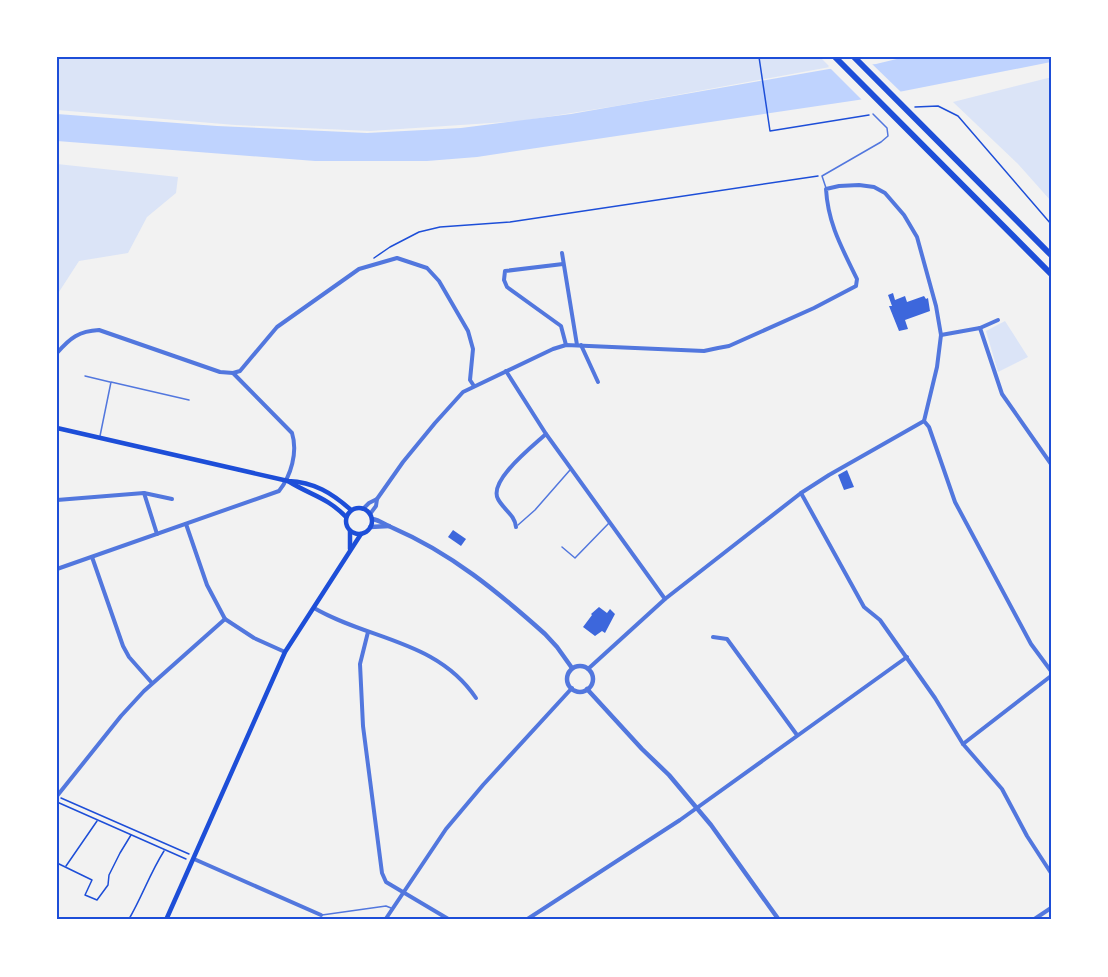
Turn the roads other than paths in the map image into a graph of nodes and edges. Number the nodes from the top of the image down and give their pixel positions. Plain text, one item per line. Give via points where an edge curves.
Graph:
1 (835, 57) edge
2 (854, 57) edge
3 (873, 114) road end
4 (826, 189) junction
5 (562, 253) dead end
6 (1051, 255) edge
7 (563, 264) junction
8 (1051, 274) edge
9 (998, 320) dead end
10 (980, 328) junction
11 (941, 335) junction
12 (566, 345) junction
13 (579, 345) junction
14 (57, 352) edge
15 (506, 371) junction
16 (233, 373) junction
17 (85, 376) dead end
18 (111, 382) junction
19 (598, 382) dead end
20 (474, 386) junction
21 (189, 400) dead end
22 (924, 421) junction
23 (57, 428) edge
24 (546, 434) junction
25 (99, 437) junction
26 (1051, 464) edge
27 (571, 469) junction
28 (288, 481) junction
29 (144, 493) junction
30 (801, 493) junction
31 (172, 499) dead end
32 (377, 499) junction
33 (57, 500) edge
34 (363, 509) junction
35 (351, 510) junction
36 (371, 516) junction
37 (346, 518) junction
38 (610, 522) junction
39 (186, 524) junction
40 (370, 526) junction
41 (389, 526) junction
42 (516, 526) joint
43 (350, 531) junction
44 (157, 534) junction
45 (361, 534) junction
46 (562, 548) dead end
47 (350, 550) junction
48 (92, 557) junction
49 (57, 569) edge
50 (665, 599) junction
51 (313, 607) junction
52 (225, 619) junction
53 (368, 632) junction
54 (713, 637) dead end
55 (285, 652) junction
56 (907, 657) junction
57 (572, 668) junction
58 (588, 669) junction
59 (1051, 671) edge
60 (1051, 676) edge
61 (152, 683) junction
62 (572, 688) junction
63 (587, 689) junction
64 (476, 698) dead end
65 (797, 735) junction
66 (963, 744) junction
67 (57, 796) edge
68 (697, 808) junction
69 (194, 859) junction
70 (1051, 873) edge
71 (403, 892) junction
72 (1051, 908) edge
73 (392, 909) junction
74 (321, 915) joint
75 (166, 920) edge
76 (385, 920) edge
77 (450, 920) edge
78 (526, 920) edge
79 (779, 920) edge
80 (1033, 920) edge

1 - 8 highway
2 - 6 highway
3 - 4 lane via 887,128 888,136 822,176
4 - 11 street via 859,185 874,188 885,193 904,215 917,237
4 - 13 street via 827,209 857,279 856,286 729,346 704,351
5 - 7 street
7 - 12 street via 505,271 504,280 507,287 561,326
7 - 13 street
9 - 10 street
10 - 11 street
10 - 26 street via 1002,394
11 - 22 street
12 - 13 street
12 - 15 street
13 - 19 street
14 - 16 street via 80,332 99,330 220,372
15 - 20 street
15 - 24 street
16 - 20 street via 240,371 277,327 341,281 359,269 397,258 427,268 439,281 468,332 473,350 470,380
16 - 28 street via 292,433 295,442
17 - 18 lane
18 - 21 lane
18 - 25 lane
20 - 32 street via 453,402
22 - 30 street
22 - 59 street via 955,502 1031,644
23 - 25 main road
24 - 27 street
24 - 42 street via 513,464 496,491
25 - 28 main road
27 - 38 street
27 - 42 lane
28 - 35 main road via 322,489
28 - 37 main road via 327,500
28 - 39 street via 279,491
29 - 31 street
29 - 33 street
29 - 44 street
30 - 50 street
30 - 56 street via 864,607 880,620
32 - 34 street
32 - 36 street
34 - 35 main road
34 - 36 main road
35 - 37 main road
36 - 40 main road
36 - 41 street
37 - 43 main road
38 - 46 lane via 575,558
38 - 50 street
39 - 44 street
39 - 52 street via 207,585
40 - 41 street
40 - 45 main road
41 - 57 street via 432,547 475,576 545,634
43 - 45 main road
43 - 47 main road
44 - 48 street
45 - 47 main road
47 - 51 main road
48 - 49 street
48 - 61 street via 123,646
50 - 58 street
51 - 53 street
51 - 55 main road
52 - 55 street
52 - 61 street
53 - 64 street via 411,645 441,662 467,684
53 - 71 street via 360,664 363,726 382,873 386,882
54 - 65 street via 727,639
55 - 69 main road
56 - 65 street
56 - 66 street
57 - 58 street
57 - 62 street via 567,678
58 - 63 street via 592,677
60 - 66 street
61 - 67 street
62 - 63 street
62 - 71 street via 446,829
63 - 68 street
65 - 68 street
66 - 70 street via 1002,789
68 - 78 street
68 - 79 street
69 - 74 street
69 - 75 main road
71 - 73 street
71 - 77 street
72 - 80 street
73 - 74 lane via 386,906
73 - 76 street

